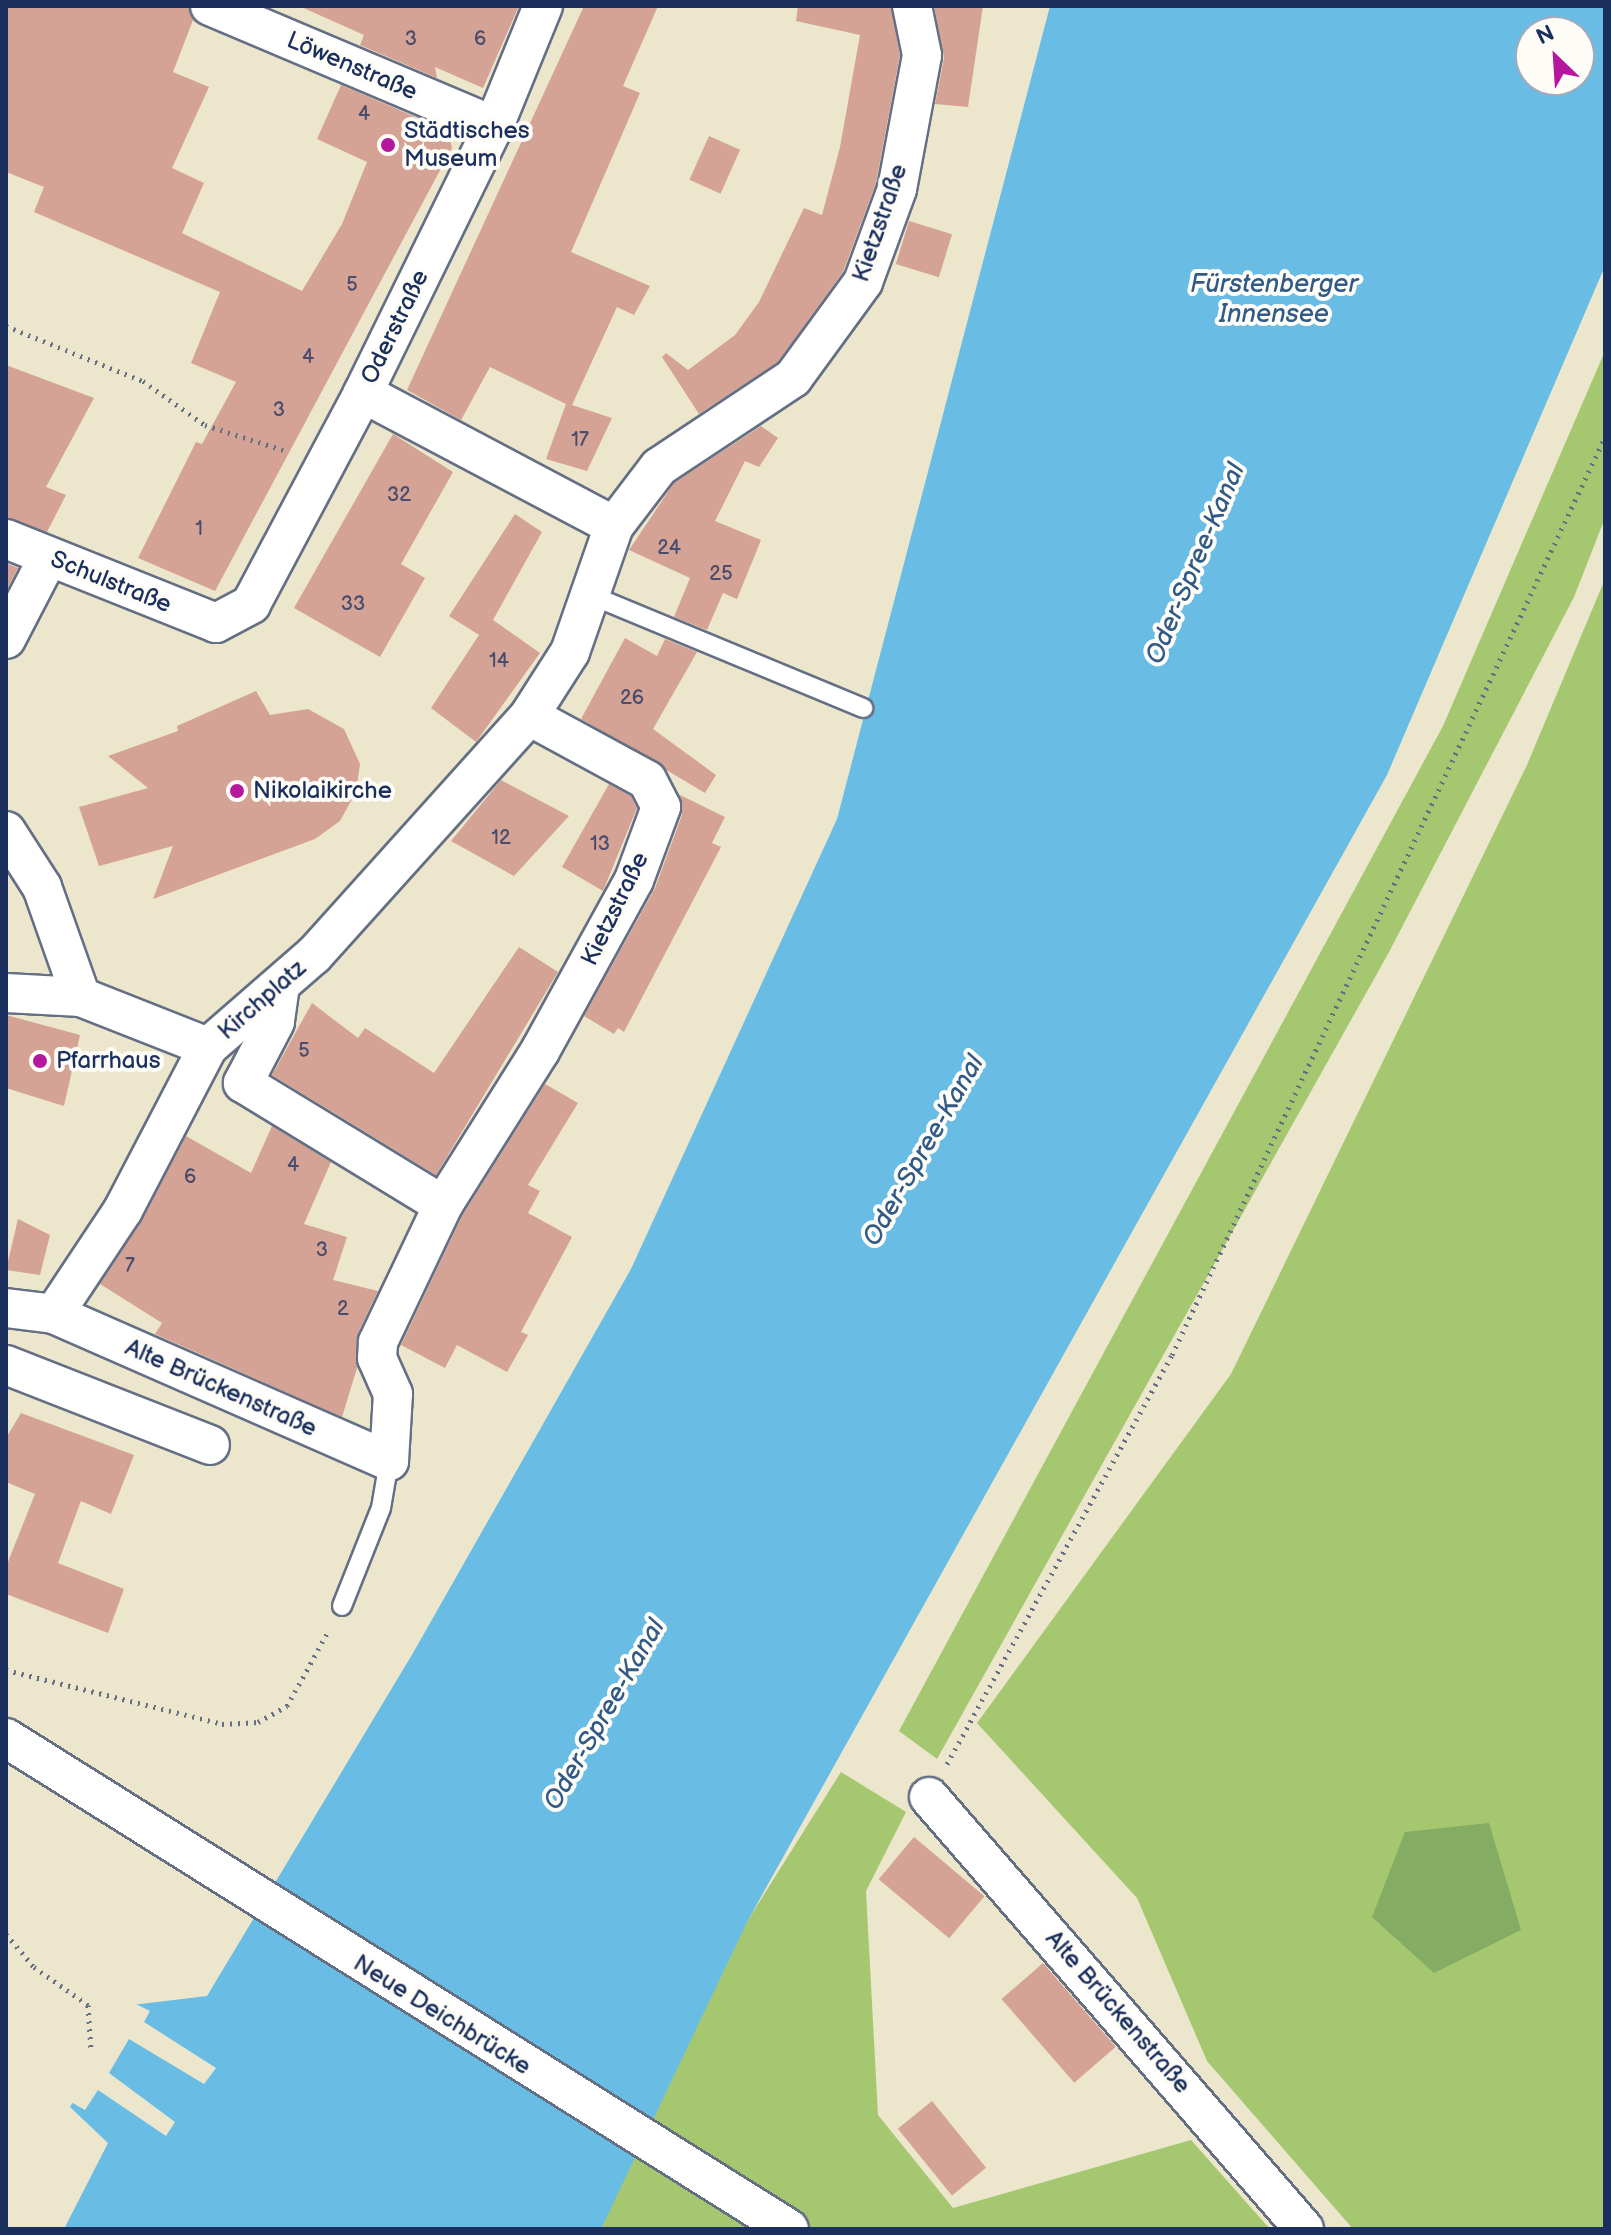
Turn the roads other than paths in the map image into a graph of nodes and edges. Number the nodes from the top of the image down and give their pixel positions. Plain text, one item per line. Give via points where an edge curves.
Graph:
1 (210, 6) edge
2 (543, 6) edge
3 (912, 6) edge
4 (494, 126) junction
5 (363, 393) junction
6 (614, 526) junction
7 (6, 539) edge
8 (48, 558) junction
9 (588, 594) junction
10 (216, 623) joint
11 (6, 639) edge
12 (863, 708) dead end
13 (529, 716) junction
14 (6, 831) edge
15 (280, 985) junction
16 (6, 993) edge
17 (81, 997) junction
18 (208, 1047) junction
19 (443, 1205) junction
20 (6, 1308) edge
21 (54, 1314) junction
22 (6, 1365) edge
23 (210, 1445) dead end
24 (389, 1461) junction
25 (342, 1606) road end
26 (6, 1738) edge
27 (929, 1797) road end
28 (789, 2229) edge
29 (1304, 2229) edge

1 - 4 street, Löwenstraße
2 - 4 street, Oderstraße
3 - 6 street, Kietzstraße via 922,55 897,189 863,282 793,378 659,467
4 - 5 street, Oderstraße
5 - 6 street
5 - 10 street, Oderstraße via 251,604
6 - 9 street, Kietzstraße
7 - 8 street, Schulstraße
8 - 10 street, Schulstraße
8 - 11 street
9 - 12 lane
9 - 13 street, Kietzstraße via 570,652
13 - 15 street, Kirchplatz via 382,884
13 - 19 street, Kietzstraße via 647,780 661,807 634,880 540,1051
14 - 17 street via 42,887
15 - 18 street, Kirchplatz
15 - 19 street via 275,1022 243,1083
16 - 17 street, Kirchplatz
17 - 18 street, Kirchplatz
18 - 21 street via 123,1210
19 - 24 street, Kietzstraße via 378,1342 377,1358 392,1384
20 - 21 street, Alte Brückenstraße
21 - 24 street, Alte Brückenstraße
22 - 23 street
24 - 25 lane via 381,1508
26 - 28 street, Neue Deichbrücke
27 - 29 street, Alte Brückenstraße

